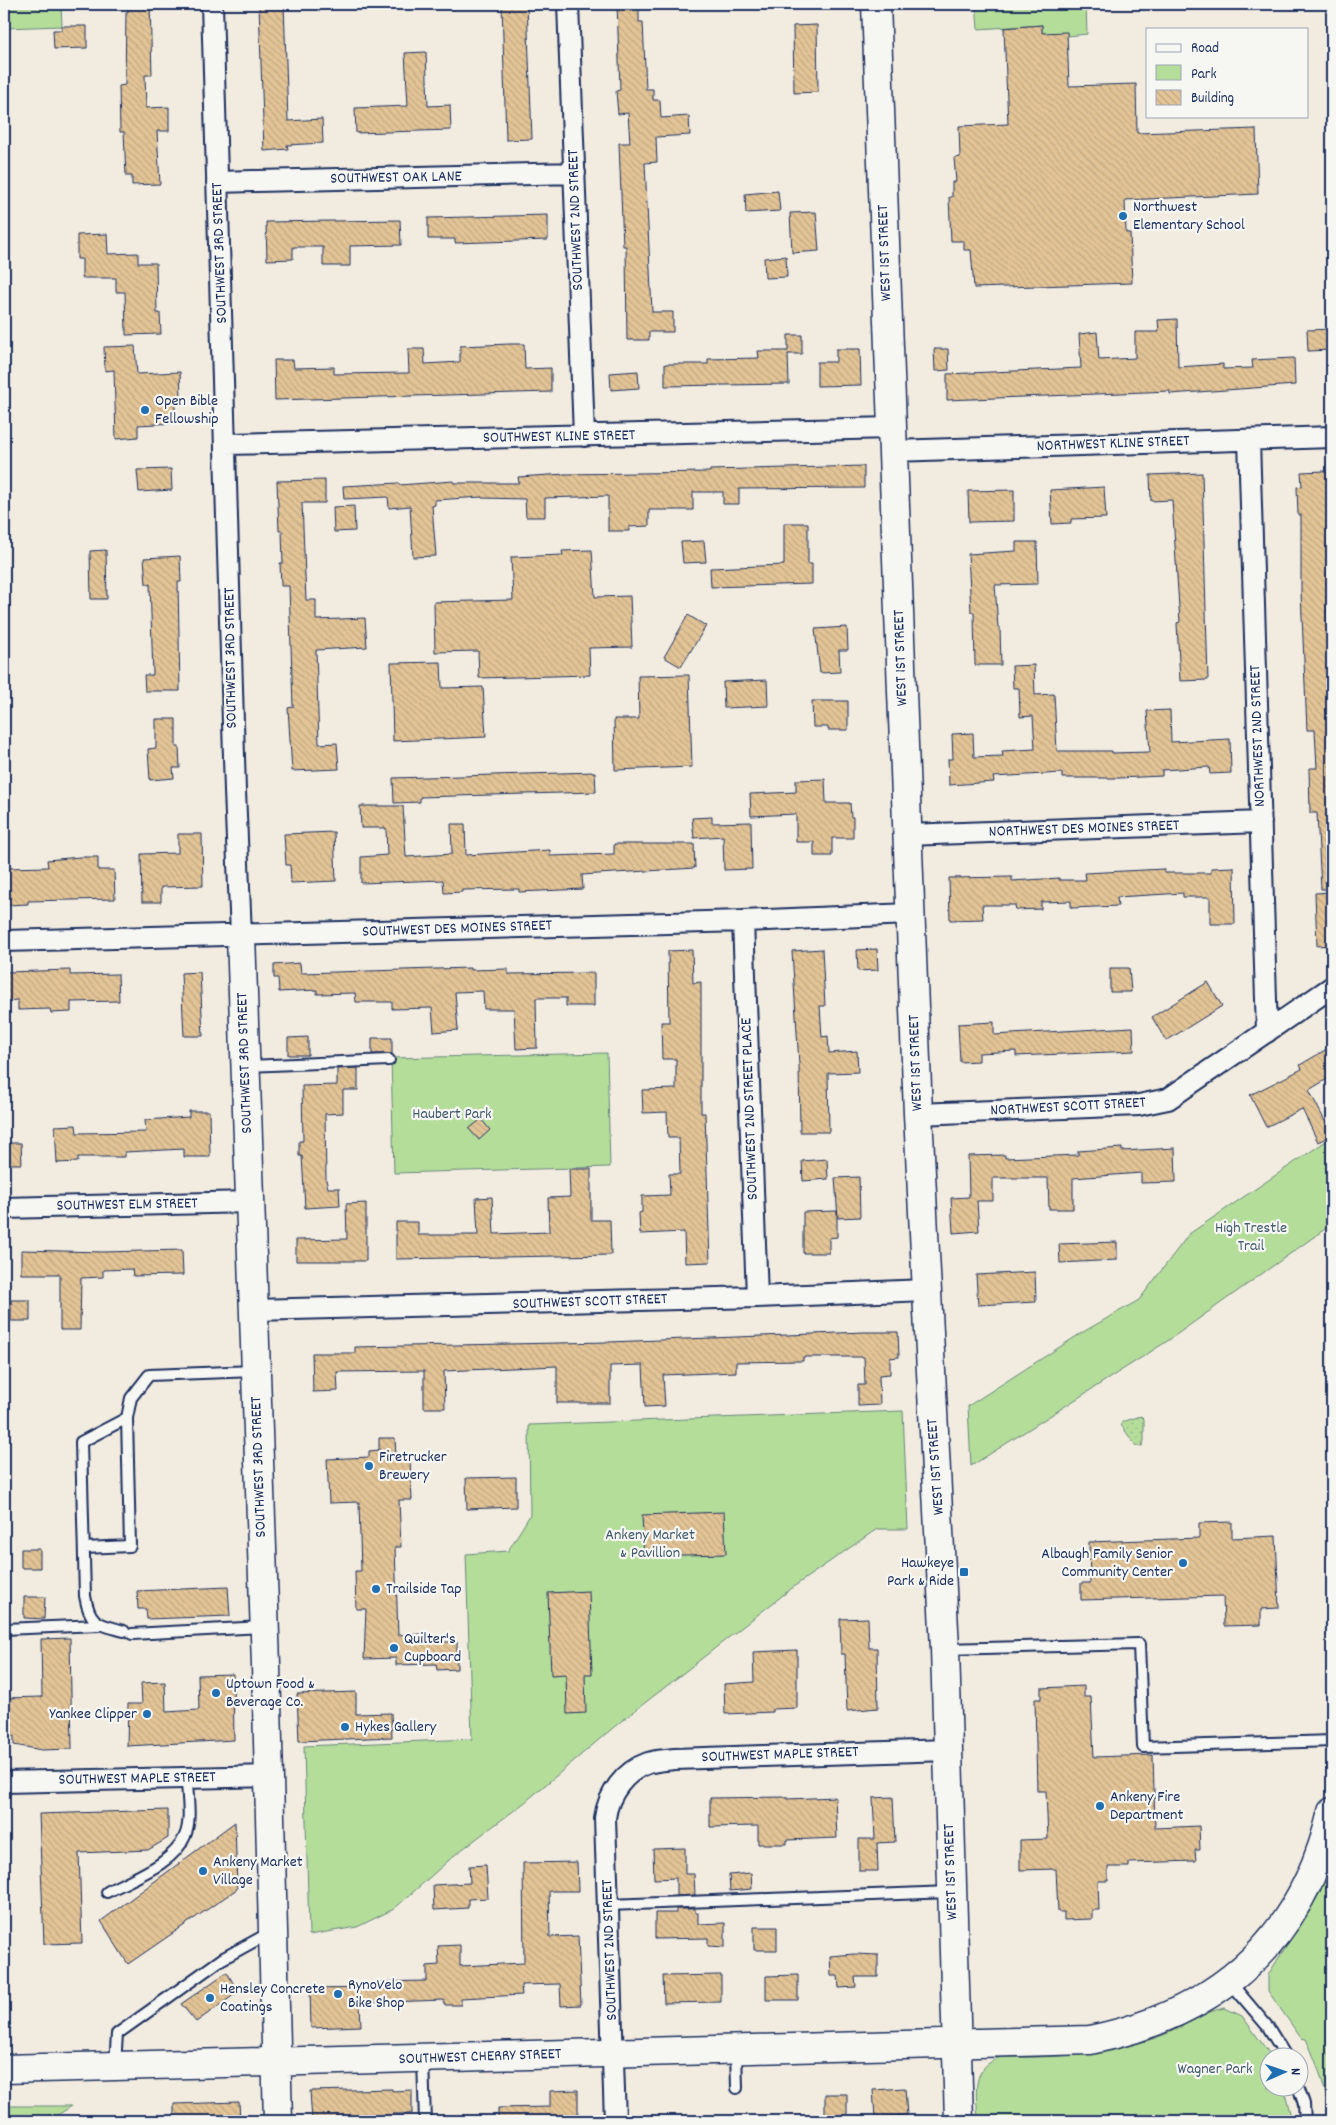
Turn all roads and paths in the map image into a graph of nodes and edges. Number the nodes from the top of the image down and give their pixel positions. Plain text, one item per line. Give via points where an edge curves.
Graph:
1 (212, 4) edge
2 (568, 4) edge
3 (876, 4) edge
4 (575, 173) junction
5 (218, 182) junction
6 (584, 436) junction
7 (1332, 437) edge
8 (892, 440) junction
9 (1248, 440) junction
10 (226, 444) junction
11 (1261, 822) junction
12 (907, 835) junction
13 (910, 914) junction
14 (743, 921) junction
15 (241, 935) junction
16 (4, 941) edge
17 (1332, 987) edge
18 (1267, 1032) junction
19 (389, 1060) dead end
20 (245, 1066) junction
21 (918, 1114) junction
22 (250, 1202) junction
23 (4, 1208) edge
24 (926, 1290) junction
25 (757, 1297) junction
26 (254, 1310) junction
27 (256, 1371) junction
28 (127, 1418) junction
29 (84, 1548) junction
30 (99, 1625) junction
31 (265, 1627) junction
32 (4, 1629) edge
33 (945, 1649) junction
34 (1332, 1741) edge
35 (948, 1750) junction
36 (270, 1776) junction
37 (187, 1778) junction
38 (4, 1782) edge
39 (620, 1783) joint
40 (1332, 1812) edge
41 (107, 1892) dead end
42 (952, 1892) junction
43 (609, 1905) junction
44 (274, 1930) junction
45 (1229, 1981) junction
46 (957, 2042) junction
47 (1281, 2048) edge
48 (736, 2049) junction
49 (613, 2053) junction
50 (423, 2059) junction
51 (277, 2063) junction
52 (115, 2067) junction
53 (4, 2069) edge
54 (737, 2088) dead end
55 (1302, 2098) edge
56 (278, 2121) edge
57 (425, 2121) edge
58 (615, 2121) edge
59 (959, 2121) edge
60 (1305, 2121) edge

1 - 5 street, SOUTHWEST 3RD STREET
2 - 4 street, SOUTHWEST 2ND STREET
3 - 8 street, WEST 1ST STREET
4 - 5 street, SOUTHWEST OAK LANE
4 - 6 street, SOUTHWEST 2ND STREET
5 - 10 street, SOUTHWEST 3RD STREET
6 - 8 street, SOUTHWEST KLINE STREET
6 - 10 street, SOUTHWEST KLINE STREET
7 - 9 street, NORTHWEST KLINE STREET
8 - 9 street, NORTHWEST KLINE STREET
8 - 12 street, WEST 1ST STREET
9 - 11 street, NORTHWEST 2ND STREET
10 - 15 street, SOUTHWEST 3RD STREET via 234,791
11 - 12 street, NORTHWEST DES MOINES STREET
11 - 18 street, NORTHWEST 2ND STREET
12 - 13 street, WEST 1ST STREET
13 - 14 street, SOUTHWEST DES MOINES STREET
13 - 21 street, WEST 1ST STREET
14 - 15 street, SOUTHWEST DES MOINES STREET
14 - 25 street, SOUTHWEST 2ND STREET PLACE
15 - 16 street, SOUTHWEST DES MOINES STREET
15 - 20 street, SOUTHWEST 3RD STREET
17 - 18 street, NORTHWEST SCOTT STREET
18 - 21 street, NORTHWEST SCOTT STREET via 1168,1099 1152,1103
19 - 20 lane
20 - 22 street, SOUTHWEST 3RD STREET
21 - 24 street, WEST 1ST STREET
22 - 23 street, SOUTHWEST ELM STREET
22 - 26 street, SOUTHWEST 3RD STREET
24 - 25 street, SOUTHWEST SCOTT STREET
24 - 33 street, WEST 1ST STREET
25 - 26 street, SOUTHWEST SCOTT STREET
26 - 27 street, SOUTHWEST 3RD STREET
27 - 28 lane via 149,1375 131,1398
27 - 31 street, SOUTHWEST 3RD STREET
28 - 29 lane via 81,1442
28 - 29 lane via 130,1546
29 - 30 lane via 87,1610
30 - 31 lane via 128,1632
30 - 32 lane
31 - 36 street, SOUTHWEST 3RD STREET
33 - 34 lane via 1139,1644 1143,1747
33 - 35 street, WEST 1ST STREET
35 - 39 street, SOUTHWEST MAPLE STREET via 675,1759 644,1765
35 - 42 street, WEST 1ST STREET
36 - 37 street, SOUTHWEST MAPLE STREET
36 - 44 street, SOUTHWEST 3RD STREET
37 - 38 street, SOUTHWEST MAPLE STREET
37 - 41 lane via 188,1819 184,1837 168,1859
39 - 43 street, SOUTHWEST 2ND STREET via 606,1807 605,1818
40 - 45 street, SOUTHWEST CHERRY STREET via 1313,1874 1296,1906 1251,1962
42 - 43 lane
42 - 46 street, WEST 1ST STREET
43 - 49 street, SOUTHWEST 2ND STREET
44 - 51 street, SOUTHWEST 3RD STREET
44 - 52 lane via 222,1958 117,2034
45 - 46 street, SOUTHWEST CHERRY STREET via 1162,2020 1126,2032 1090,2040
45 - 47 lane via 1268,2027
46 - 48 street, SOUTHWEST CHERRY STREET
46 - 59 street, WEST 1ST STREET
48 - 49 street, SOUTHWEST CHERRY STREET
48 - 54 lane
49 - 50 street, SOUTHWEST CHERRY STREET
49 - 58 street, SOUTHWEST 2ND STREET
50 - 51 street, SOUTHWEST CHERRY STREET
50 - 57 lane
51 - 52 street, SOUTHWEST CHERRY STREET
51 - 56 street, SOUTHWEST 3RD STREET
52 - 53 street, SOUTHWEST CHERRY STREET
55 - 60 lane

